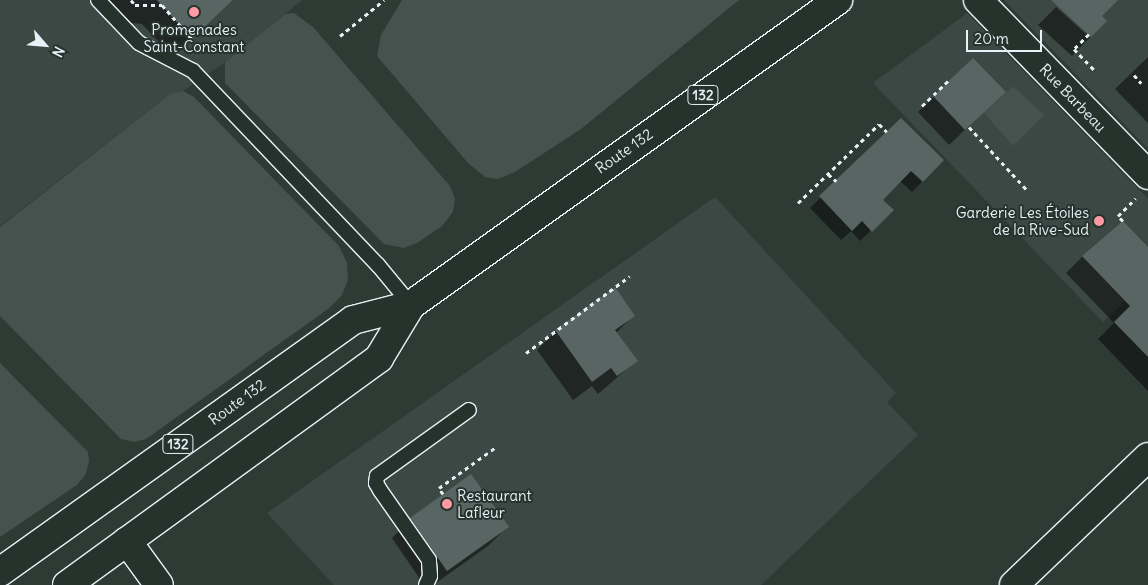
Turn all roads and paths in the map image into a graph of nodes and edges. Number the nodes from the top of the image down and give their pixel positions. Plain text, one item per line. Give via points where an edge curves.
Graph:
1 (98, 0) edge
2 (131, 0) edge
3 (384, 0) edge
4 (838, 0) edge
5 (978, 0) edge
6 (1089, 34) dead end
7 (340, 36) dead end
8 (192, 39) dead end
9 (1094, 70) dead end
10 (1134, 76) dead end
11 (951, 78) dead end
12 (1141, 83) dead end
13 (922, 106) dead end
14 (969, 127) dead end
15 (887, 132) dead end
16 (828, 174) junction
17 (836, 181) dead end
18 (1145, 184) edge
19 (1027, 190) dead end
20 (798, 203) dead end
21 (1123, 221) dead end
22 (630, 276) dead end
23 (411, 305) junction
24 (526, 353) dead end
25 (469, 410) dead end
26 (496, 447) dead end
27 (1148, 457) edge
28 (443, 494) dead end
29 (127, 541) junction
30 (0, 572) edge
31 (67, 585) edge
32 (159, 585) edge
33 (426, 585) edge
34 (1014, 585) edge

1 - 23 lane via 138,43 193,71 378,265
2 - 8 path via 135,5 162,5
3 - 7 path
4 - 23 main road, Route 132 / 132
5 - 18 main road, Rue Barbeau
6 - 9 path via 1074,49
10 - 12 path
11 - 13 path
14 - 19 path
15 - 16 path via 879,124
16 - 17 path
16 - 20 path
18 - 21 path via 1118,216
22 - 24 path
23 - 29 main road, Route 132 / 132 via 379,358
23 - 30 main road, Route 132 / 132 via 353,320
25 - 33 lane via 377,476 380,490 428,560 430,576
26 - 28 path via 439,488
27 - 34 main road
29 - 31 main road, Route 132 / 132
29 - 32 main road

